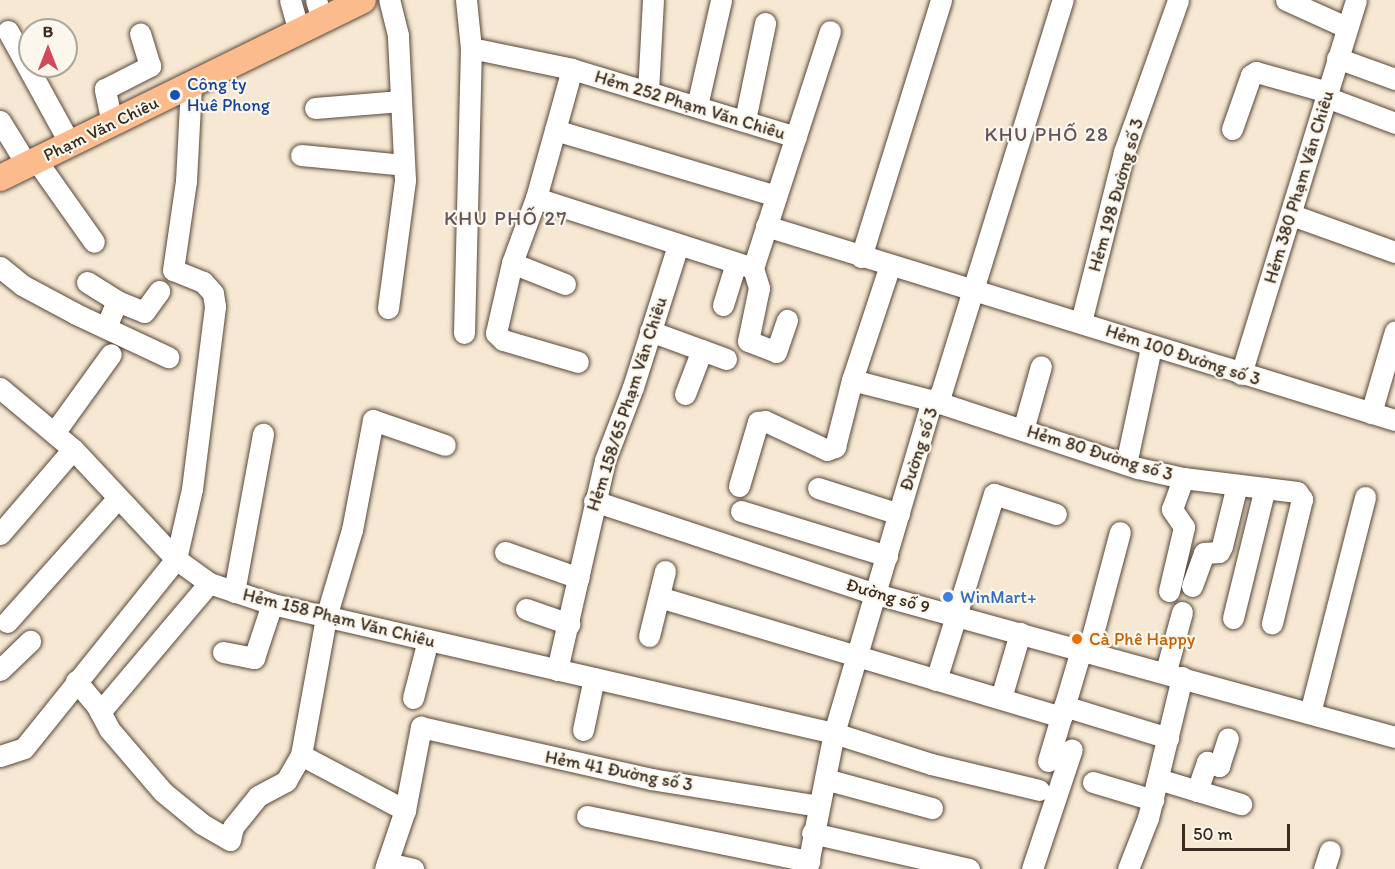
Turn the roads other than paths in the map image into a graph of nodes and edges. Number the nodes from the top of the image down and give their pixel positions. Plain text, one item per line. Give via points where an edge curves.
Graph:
1 (290, 0) edge
2 (363, 0) edge
3 (389, 0) edge
4 (466, 0) edge
5 (653, 0) edge
6 (721, 0) edge
7 (941, 0) edge
8 (1063, 0) edge
9 (1178, 0) edge
10 (1286, 0) edge
11 (1356, 0) edge
12 (319, 10) edge
13 (765, 23) dead end
14 (1346, 27) junction
15 (9, 32) dead end
16 (299, 32) junction
17 (830, 32) dead end
18 (140, 33) dead end
19 (471, 48) junction
20 (1337, 58) junction
21 (572, 69) junction
22 (1395, 79) edge
23 (191, 84) junction
24 (648, 92) junction
25 (1327, 95) junction
26 (400, 101) junction
27 (697, 106) junction
28 (315, 108) dead end
29 (745, 120) junction
30 (0, 121) edge
31 (112, 123) junction
32 (1395, 123) edge
33 (1232, 129) dead end
34 (555, 130) junction
35 (796, 136) junction
36 (70, 144) junction
37 (301, 155) dead end
38 (31, 163) junction
39 (404, 165) junction
40 (0, 178) edge
41 (776, 196) junction
42 (536, 198) junction
43 (1292, 215) junction
44 (766, 226) junction
45 (94, 242) dead end
46 (678, 245) junction
47 (1393, 246) edge
48 (861, 257) junction
49 (512, 262) junction
50 (890, 265) junction
51 (744, 266) junction
52 (0, 267) edge
53 (87, 282) dead end
54 (565, 284) dead end
55 (971, 287) junction
56 (159, 291) dead end
57 (117, 301) junction
58 (723, 305) dead end
59 (388, 308) dead end
60 (787, 320) dead end
61 (1081, 322) junction
62 (106, 327) junction
63 (650, 331) junction
64 (1395, 331) edge
65 (464, 333) dead end
66 (1151, 347) junction
67 (702, 350) junction
68 (111, 354) dead end
69 (168, 357) dead end
70 (726, 359) dead end
71 (578, 362) dead end
72 (1041, 366) dead end
73 (1241, 374) junction
74 (852, 380) junction
75 (0, 388) edge
76 (686, 394) dead end
77 (934, 401) junction
78 (1371, 413) junction
79 (1395, 420) edge
80 (1023, 430) junction
81 (54, 433) junction
82 (263, 434) dead end
83 (445, 445) dead end
84 (74, 449) junction
85 (1126, 464) junction
86 (1183, 478) junction
87 (739, 486) dead end
88 (1237, 486) junction
89 (819, 488) dead end
90 (1265, 488) junction
91 (1365, 497) dead end
92 (118, 498) junction
93 (594, 501) junction
94 (741, 512) dead end
95 (899, 514) junction
96 (1056, 514) dead end
97 (1120, 532) dead end
98 (0, 534) edge
99 (505, 552) dead end
100 (886, 556) junction
101 (176, 559) junction
102 (665, 572) dead end
103 (579, 578) junction
104 (209, 583) junction
105 (1192, 586) dead end
106 (1169, 591) dead end
107 (234, 592) junction
108 (876, 594) junction
109 (659, 597) junction
110 (272, 604) junction
111 (526, 609) dead end
112 (1182, 612) dead end
113 (958, 616) junction
114 (326, 617) junction
115 (1233, 618) dead end
116 (7, 622) dead end
117 (1272, 623) dead end
118 (569, 624) junction
119 (1020, 633) junction
120 (649, 636) dead end
121 (428, 640) junction
122 (30, 641) dead end
123 (1084, 651) junction
124 (223, 652) dead end
125 (857, 657) junction
126 (0, 670) edge
127 (557, 670) junction
128 (1174, 674) junction
129 (601, 680) junction
130 (936, 680) junction
131 (76, 681) junction
132 (414, 698) dead end
133 (1001, 698) junction
134 (100, 712) junction
135 (1062, 712) junction
136 (1310, 713) junction
137 (583, 730) dead end
138 (834, 733) junction
139 (1395, 737) edge
140 (1168, 738) junction
141 (1228, 738) dead end
142 (1072, 749) dead end
143 (301, 755) junction
144 (0, 756) edge
145 (1048, 761) dead end
146 (825, 779) junction
147 (1158, 779) junction
148 (1093, 782) dead end
149 (1039, 790) dead end
150 (1197, 791) junction
151 (1153, 800) junction
152 (1241, 804) dead end
153 (819, 806) junction
154 (932, 808) dead end
155 (405, 810) junction
156 (587, 816) dead end
157 (812, 832) junction
158 (808, 865) edge
159 (386, 866) edge
160 (413, 869) edge
161 (969, 869) edge
162 (1032, 869) edge
163 (1128, 869) edge

1 - 16 street
2 - 12 main road, Phạm Văn Chiêu
3 - 26 street via 398,35
4 - 19 street
5 - 24 street
6 - 27 street
7 - 48 street
8 - 55 street, Đường số 3
9 - 61 street, Hẻm 198 Đường số 3 via 1124,152
10 - 14 street
11 - 14 street, Hẻm 380 Phạm Văn Chiêu
12 - 16 main road, Phạm Văn Chiêu
13 - 29 street
14 - 20 street, Hẻm 380 Phạm Văn Chiêu
15 - 36 street
16 - 23 main road, Phạm Văn Chiêu
17 - 35 street
18 - 31 street via 150,66 105,89
19 - 21 street, Hẻm 252 Phạm Văn Chiêu
19 - 65 street
20 - 22 street
20 - 25 street, Hẻm 380 Phạm Văn Chiêu
21 - 24 street, Hẻm 252 Phạm Văn Chiêu
21 - 34 street
23 - 31 main road, Phạm Văn Chiêu
23 - 101 street via 186,181 173,270 203,282 213,293 215,306 192,489
24 - 27 street, Hẻm 252 Phạm Văn Chiêu
25 - 32 street
25 - 33 street via 1256,72 1251,75
25 - 43 street, Hẻm 380 Phạm Văn Chiêu
26 - 28 street
26 - 39 street
27 - 29 street, Hẻm 252 Phạm Văn Chiêu
29 - 35 street, Hẻm 252 Phạm Văn Chiêu
30 - 38 street
31 - 36 main road, Phạm Văn Chiêu
34 - 41 street
34 - 42 street
35 - 41 street, Hẻm 252 Phạm Văn Chiêu
36 - 38 main road, Phạm Văn Chiêu
37 - 39 street
38 - 40 main road, Phạm Văn Chiêu
38 - 45 street
39 - 59 street
41 - 44 street, Hẻm 252 Phạm Văn Chiêu
42 - 46 street
42 - 49 street
43 - 47 street
43 - 73 street, Hẻm 380 Phạm Văn Chiêu
44 - 48 street
44 - 51 street, Hẻm 252 Phạm Văn Chiêu
46 - 51 street
46 - 63 street, Hẻm 158/65 Phạm Văn Chiêu
48 - 50 street
49 - 54 street
49 - 71 street via 496,333 503,340
50 - 55 street
50 - 74 street
51 - 58 street, Hẻm 252 Phạm Văn Chiêu
51 - 60 street via 759,288 748,341 776,352
52 - 62 street via 22,285
53 - 57 street
55 - 61 street, Hẻm 100 Đường số 3
55 - 77 street, Đường số 3 via 941,393
56 - 57 street via 144,312
57 - 62 street
61 - 66 street, Hẻm 100 Đường số 3
62 - 69 street
63 - 67 street
63 - 93 street, Hẻm 158/65 Phạm Văn Chiêu
64 - 78 street
66 - 73 street, Hẻm 100 Đường số 3
66 - 85 street
67 - 70 street
67 - 76 street
68 - 81 street
72 - 80 street
73 - 78 street, Hẻm 100 Đường số 3
74 - 77 street, Hẻm 80 Đường số 3
74 - 87 street via 836,447 827,450 765,421 758,422
75 - 81 street, Hẻm 158 Phạm Văn Chiêu
77 - 80 street, Hẻm 80 Đường số 3
77 - 95 street, Đường số 3
78 - 79 street, Hẻm 100 Đường số 3
80 - 85 street, Hẻm 80 Đường số 3
81 - 84 street, Hẻm 158 Phạm Văn Chiêu
82 - 107 street
83 - 114 street via 373,420 352,530
84 - 92 street, Hẻm 158 Phạm Văn Chiêu
84 - 98 street
85 - 86 street, Hẻm 80 Đường số 3
86 - 88 street, Hẻm 80 Đường số 3
86 - 106 street via 1172,509 1184,527
88 - 90 street, Hẻm 80 Đường số 3
88 - 105 street via 1220,552 1204,553
89 - 95 street
90 - 115 street
90 - 117 street, Hẻm 80 Đường số 3 via 1297,492 1302,499
91 - 136 street
92 - 101 street, Hẻm 158 Phạm Văn Chiêu
92 - 116 street
93 - 103 street, Hẻm 158/65 Phạm Văn Chiêu
93 - 108 street, Đường số 9
94 - 100 street
95 - 100 street, Đường số 3
96 - 113 street via 994,494
97 - 123 street
99 - 103 street
100 - 108 street, Đường số 3
101 - 104 street, Hẻm 158 Phạm Văn Chiêu
101 - 131 street
102 - 109 street
103 - 118 street, Hẻm 158/65 Phạm Văn Chiêu
104 - 107 street, Hẻm 158 Phạm Văn Chiêu
104 - 134 street
107 - 110 street, Hẻm 158 Phạm Văn Chiêu
108 - 113 street, Đường số 9
108 - 125 street, Đường số 3
109 - 120 street
109 - 125 street
110 - 114 street, Hẻm 158 Phạm Văn Chiêu
110 - 124 street via 254,658
111 - 118 street
112 - 128 street
113 - 119 street, Đường số 9
113 - 130 street
114 - 121 street, Hẻm 158 Phạm Văn Chiêu
114 - 143 street
118 - 127 street, Hẻm 158/65 Phạm Văn Chiêu
119 - 123 street, Đường số 9
119 - 133 street
121 - 127 street, Hẻm 158 Phạm Văn Chiêu
121 - 132 street
122 - 126 street
123 - 128 street, Đường số 9
123 - 135 street
125 - 130 street
125 - 138 street, Đường số 3
127 - 129 street, Hẻm 158 Phạm Văn Chiêu
128 - 136 street, Đường số 9
128 - 140 street
129 - 137 street
129 - 138 street, Hẻm 158 Phạm Văn Chiêu
130 - 133 street
131 - 134 street
131 - 144 street via 24,748
133 - 135 street
134 - 143 street via 109,729 163,792 202,824 230,840 233,827 258,796 286,781
135 - 140 street
135 - 145 street
136 - 139 street, Đường số 9
138 - 146 street, Đường số 3
138 - 149 street, Hẻm 158 Phạm Văn Chiêu via 931,764
140 - 147 street
141 - 150 street via 1219,766 1207,762
142 - 162 street
143 - 155 street
146 - 153 street, Đường số 3
146 - 154 street
147 - 150 street
147 - 151 street
148 - 151 street
150 - 152 street
151 - 163 street
153 - 155 street, Hẻm 41 Đường số 3 via 640,777 421,727
153 - 157 street, Đường số 3
155 - 159 street
156 - 158 street
157 - 158 street, Đường số 3
157 - 161 street
159 - 160 street

